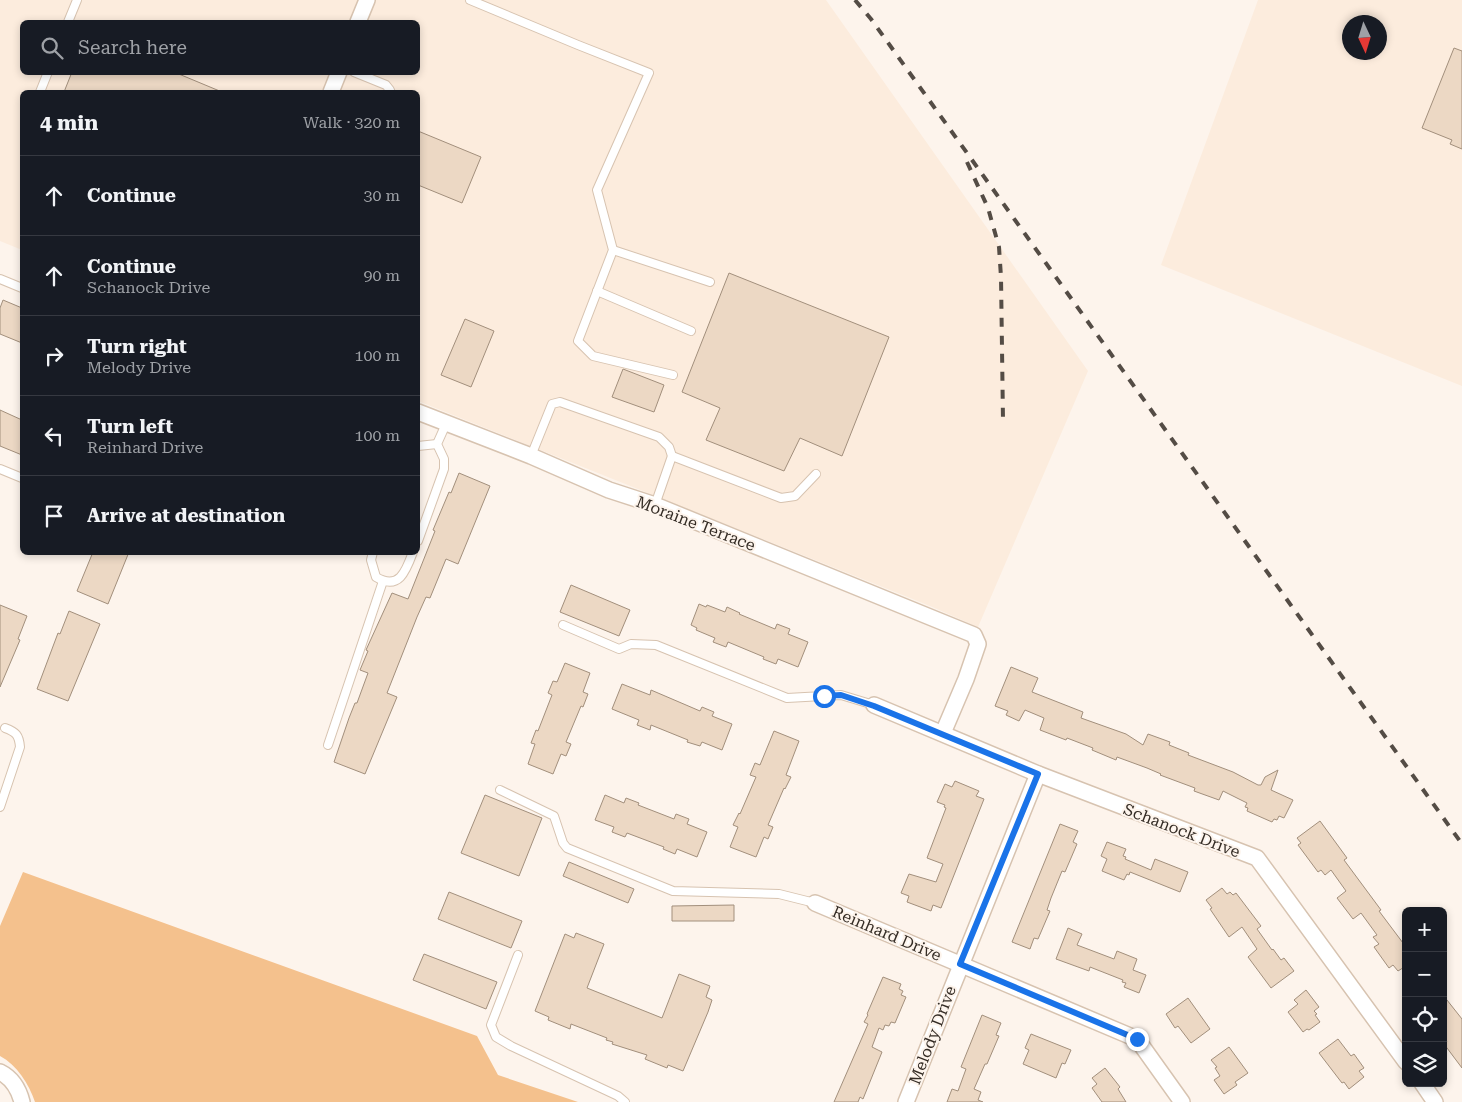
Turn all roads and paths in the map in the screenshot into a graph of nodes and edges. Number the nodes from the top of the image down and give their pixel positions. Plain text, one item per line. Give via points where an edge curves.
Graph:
1 (77, 0) edge
2 (367, 0) edge
3 (470, 0) edge
4 (69, 20) edge
5 (359, 20) edge
6 (47, 75) edge
7 (338, 75) edge
8 (361, 75) edge
9 (41, 90) edge
10 (332, 90) edge
11 (390, 90) edge
12 (613, 250) junction
13 (0, 279) edge
14 (710, 282) dead end
15 (20, 287) edge
16 (597, 290) junction
17 (691, 331) dead end
18 (674, 375) dead end
19 (420, 413) edge
20 (446, 424) junction
21 (437, 444) junction
22 (420, 446) edge
23 (531, 456) junction
24 (672, 456) junction
25 (0, 468) edge
26 (816, 474) dead end
27 (20, 477) edge
28 (655, 505) junction
29 (420, 535) edge
30 (372, 555) edge
31 (412, 555) edge
32 (382, 581) junction
33 (563, 626) dead end
34 (874, 706) joint
35 (5, 728) dead end
36 (943, 734) junction
37 (328, 745) dead end
38 (1038, 774) junction
39 (500, 790) dead end
40 (0, 807) edge
41 (815, 903) joint
42 (518, 955) dead end
43 (960, 964) junction
44 (1402, 1057) edge
45 (0, 1072) edge
46 (1425, 1087) edge
47 (22, 1102) edge
48 (624, 1102) edge
49 (906, 1102) edge
50 (1182, 1102) edge
51 (1435, 1102) edge

1 - 4 lane
2 - 5 street
3 - 12 lane via 649,73 597,190
6 - 9 lane
7 - 10 street
8 - 11 lane via 386,85
12 - 14 lane
12 - 16 lane
13 - 15 lane
16 - 17 lane
16 - 18 lane via 578,341 594,356
19 - 20 street, Moraine Terrace
20 - 21 lane
20 - 23 street, Moraine Terrace
21 - 22 lane
21 - 29 lane via 444,458 444,469
23 - 24 lane via 552,404 560,402 659,437 669,447
23 - 28 street, Moraine Terrace via 609,490
24 - 26 lane via 781,498 794,496
24 - 28 lane
25 - 27 lane
28 - 36 street, Moraine Terrace via 974,635 978,644 974,658
30 - 32 lane via 373,570
31 - 32 lane via 406,570 397,580
32 - 37 lane
33 - 34 lane via 619,650 631,644 656,645 787,698 841,695
34 - 36 street, Schanock Drive
35 - 40 lane via 20,738 20,747
36 - 38 street, Schanock Drive
38 - 43 street, Melody Drive
38 - 44 street, Schanock Drive via 1257,858
39 - 41 lane via 554,816 567,848 673,891 780,894
41 - 43 street, Reinhard Drive
42 - 48 lane via 491,1025 496,1037 618,1096
43 - 49 street, Melody Drive
43 - 50 street, Reinhard Drive via 1137,1039
45 - 47 street via 16,1086
46 - 51 street

